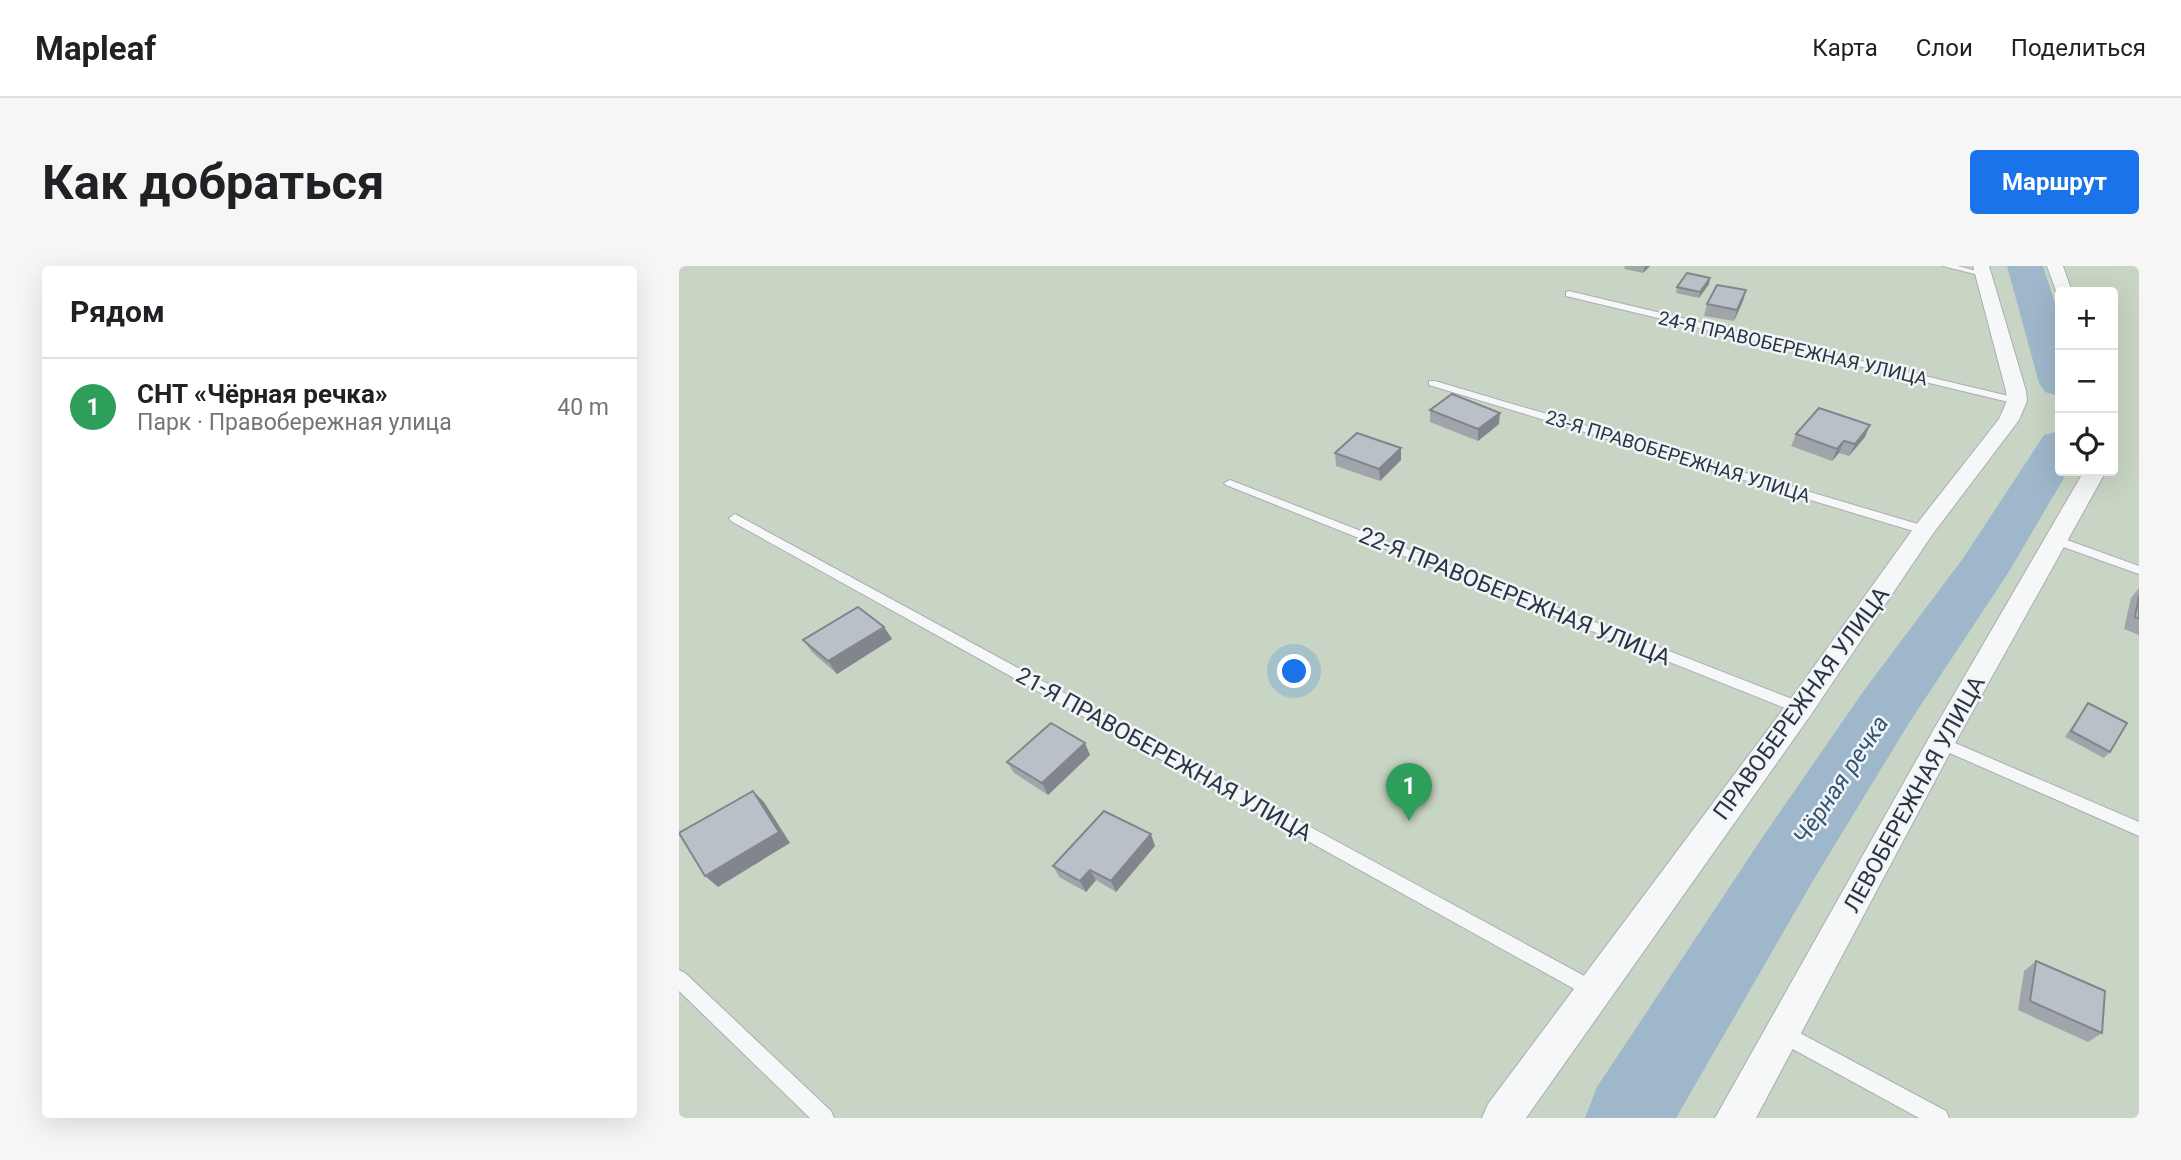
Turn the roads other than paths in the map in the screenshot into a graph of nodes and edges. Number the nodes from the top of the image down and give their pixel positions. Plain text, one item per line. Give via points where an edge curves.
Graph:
1 (1948, 266) edge
2 (2055, 266) edge
3 (1982, 270) edge
4 (2062, 287) edge
5 (1569, 294) dead end
6 (1432, 383) dead end
7 (2017, 401) junction
8 (2092, 476) edge
9 (1230, 483) dead end
10 (735, 518) dead end
11 (1924, 530) junction
12 (2056, 540) junction
13 (2139, 570) edge
14 (1800, 708) junction
15 (1941, 743) junction
16 (2139, 829) edge
17 (679, 979) edge
18 (1593, 990) junction
19 (1783, 1033) junction
20 (824, 1118) edge
21 (1502, 1118) edge
22 (1735, 1118) edge
23 (1939, 1118) edge

1 - 3 lane
2 - 4 street
3 - 7 street
5 - 7 lane, 24-Я ПРАВОБЕРЕЖНАЯ УЛИЦА
6 - 11 lane, 23-Я ПРАВОБЕРЕЖНАЯ УЛИЦА
7 - 11 street, ПРАВОБЕРЕЖНАЯ УЛИЦА via 2009,420
8 - 12 street, ЛЕВОБЕРЕЖНАЯ УЛИЦА
9 - 14 lane, 22-Я ПРАВОБЕРЕЖНАЯ УЛИЦА
10 - 18 lane, 21-Я ПРАВОБЕРЕЖНАЯ УЛИЦА
11 - 14 street, ПРАВОБЕРЕЖНАЯ УЛИЦА
12 - 13 lane
12 - 15 street, ЛЕВОБЕРЕЖНАЯ УЛИЦА
14 - 18 street, ПРАВОБЕРЕЖНАЯ УЛИЦА
15 - 16 lane
15 - 19 street, ЛЕВОБЕРЕЖНАЯ УЛИЦА
17 - 20 lane
18 - 21 street, ПРАВОБЕРЕЖНАЯ УЛИЦА
19 - 22 street, ЛЕВОБЕРЕЖНАЯ УЛИЦА
19 - 23 lane

